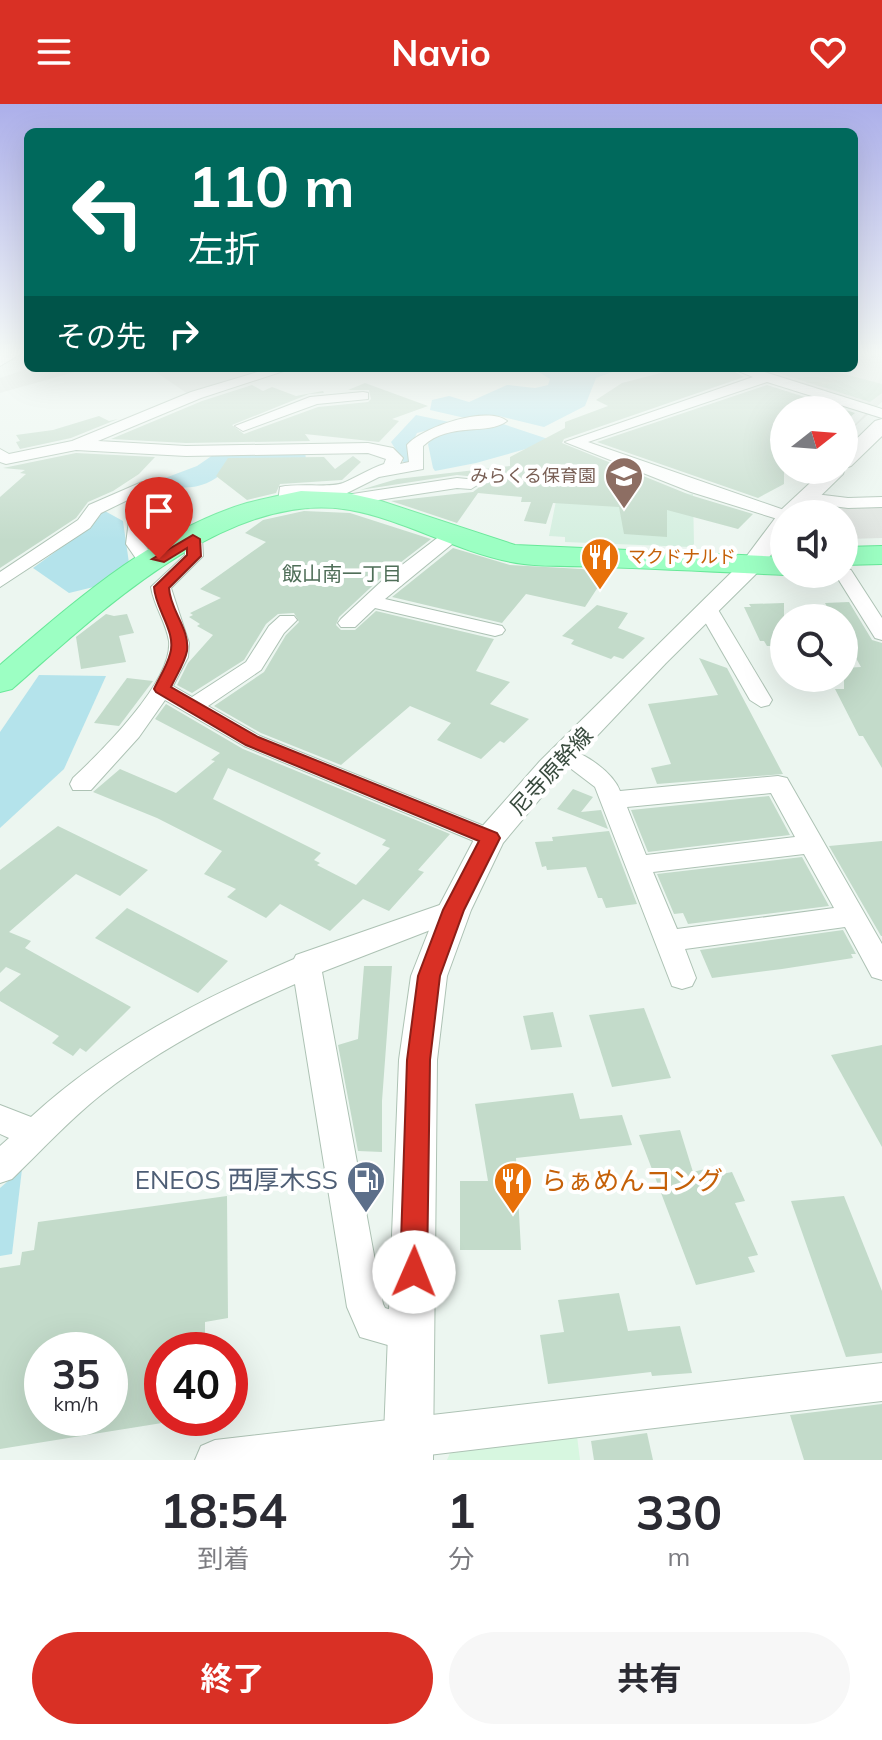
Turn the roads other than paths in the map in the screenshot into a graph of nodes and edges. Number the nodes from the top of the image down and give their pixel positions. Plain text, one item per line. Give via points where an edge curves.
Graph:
1 (150, 414) edge
2 (275, 414) edge
3 (656, 414) edge
4 (499, 421) dead end
5 (882, 425) edge
6 (243, 426) dead end
7 (76, 445) junction
8 (858, 448) edge
9 (163, 451) junction
10 (2, 459) edge
11 (377, 472) junction
12 (461, 482) dead end
13 (822, 484) edge
14 (142, 487) junction
15 (807, 498) joint
16 (346, 500) junction
17 (287, 502) junction
18 (882, 502) edge
19 (770, 514) edge
20 (451, 536) junction
21 (193, 539) junction
22 (882, 555) edge
23 (858, 556) edge
24 (159, 559) junction
25 (769, 561) edge
26 (882, 566) edge
27 (858, 567) edge
28 (0, 581) edge
29 (853, 588) edge
30 (373, 602) junction
31 (707, 608) junction
32 (348, 623) dead end
33 (276, 626) dead end
34 (495, 630) dead end
35 (882, 634) edge
36 (0, 682) edge
37 (162, 689) junction
38 (761, 700) dead end
39 (194, 706) junction
40 (565, 755) junction
41 (82, 784) dead end
42 (612, 800) junction
43 (490, 838) junction
44 (812, 844) junction
45 (639, 865) junction
46 (454, 910) junction
47 (851, 916) junction
48 (668, 941) junction
49 (306, 963) junction
50 (882, 969) edge
51 (682, 978) dead end
52 (0, 1119) edge
53 (36, 1135) junction
54 (0, 1168) edge
55 (412, 1333) junction
56 (882, 1382) edge
57 (408, 1449) edge
58 (215, 1460) edge

1 - 7 street
2 - 6 street
3 - 19 street via 573,442
4 - 11 street via 464,423 422,436 415,445 417,466
5 - 8 street
7 - 9 street
7 - 10 street
9 - 11 street via 379,448 395,458 390,467
9 - 14 street
11 - 17 street via 345,489 286,491
12 - 16 street
13 - 15 street
14 - 24 street via 152,498 139,512 135,544 144,556
14 - 28 street via 95,509 84,524
15 - 18 street
16 - 17 main road
16 - 20 main road
17 - 21 main road via 244,512
20 - 25 main road via 476,547 552,558
20 - 30 street
21 - 24 main road
21 - 37 street via 194,556 161,587 179,652
22 - 23 main road
24 - 36 main road via 76,616
25 - 31 street, 尼寺原幹線
26 - 27 main road
29 - 35 street
30 - 32 street
30 - 34 street
31 - 38 street
31 - 40 street, 尼寺原幹線
33 - 39 street via 254,666
37 - 39 street
37 - 41 street via 125,742
39 - 43 street via 252,741
40 - 42 street via 600,777
40 - 43 street, 尼寺原幹線
42 - 44 street via 778,784
42 - 45 street
43 - 46 street, 尼寺原幹線
44 - 45 street
44 - 47 street
45 - 48 street
46 - 49 street
46 - 55 street, 尼寺原幹線 via 429,976 418,1060
47 - 48 street
47 - 50 street
48 - 51 street
49 - 53 street via 103,1076
49 - 55 street via 365,1307 373,1324
52 - 53 street
53 - 54 street
55 - 57 street, 尼寺原幹線
56 - 57 street
57 - 58 street

